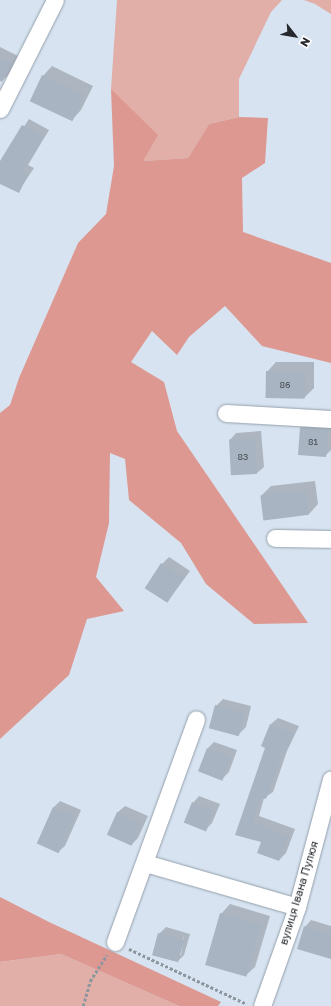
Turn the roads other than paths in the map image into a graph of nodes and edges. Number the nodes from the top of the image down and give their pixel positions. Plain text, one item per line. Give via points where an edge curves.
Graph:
1 (55, 1) edge
2 (0, 109) edge
3 (226, 413) dead end
4 (331, 419) edge
5 (275, 538) dead end
6 (331, 539) edge
7 (196, 719) dead end
8 (331, 779) edge
9 (146, 863) junction
10 (297, 907) junction
11 (115, 942) road end
12 (262, 1006) edge

1 - 2 street
3 - 4 street
5 - 6 street
7 - 9 street
8 - 10 street, вулиця Івана Пулюя
9 - 10 street
9 - 11 street
10 - 12 street, вулиця Івана Пулюя

